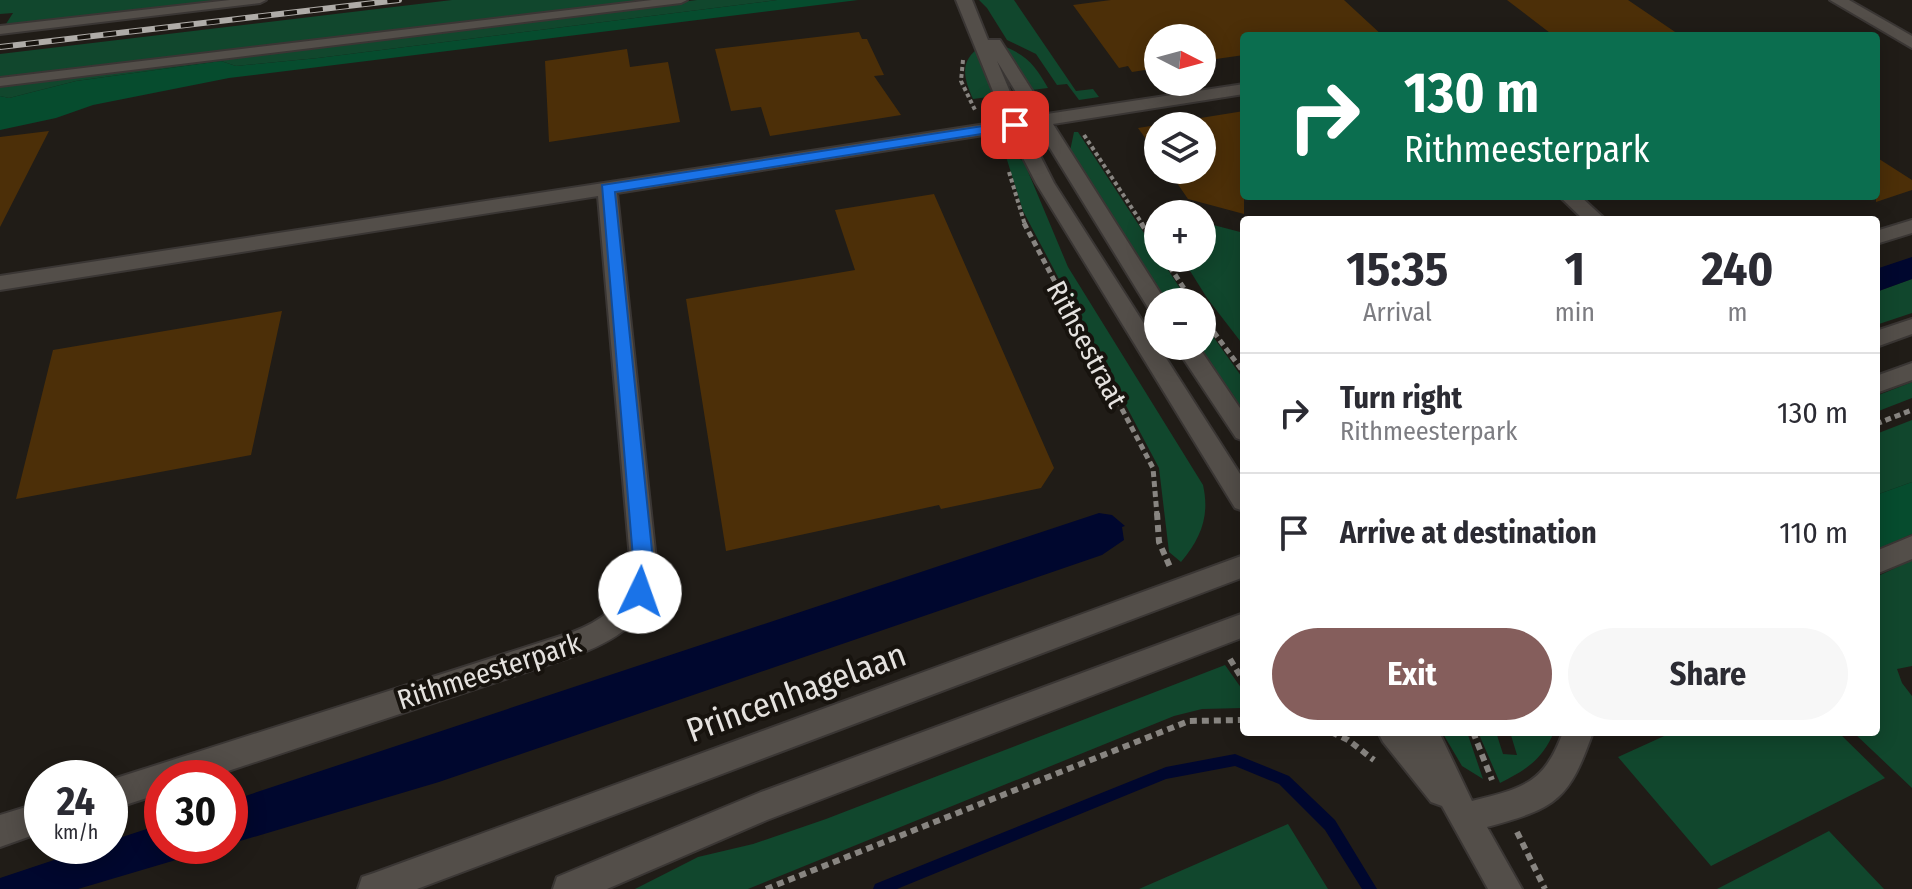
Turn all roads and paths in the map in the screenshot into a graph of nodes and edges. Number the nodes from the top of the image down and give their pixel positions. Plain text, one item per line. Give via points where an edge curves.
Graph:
1 (260, 0) edge
2 (681, 0) edge
3 (965, 0) edge
4 (1838, 0) edge
5 (0, 30) edge
6 (1912, 43) edge
7 (965, 56) dead end
8 (0, 82) edge
9 (1240, 90) edge
10 (1043, 121) junction
11 (1015, 125) junction
12 (986, 129) junction
13 (607, 188) junction
14 (1574, 200) edge
15 (1592, 216) edge
16 (1912, 226) edge
17 (1880, 237) edge
18 (0, 283) edge
19 (1147, 288) edge
20 (1912, 326) edge
21 (1216, 335) edge
22 (1880, 338) edge
23 (1195, 360) edge
24 (1240, 368) edge
25 (1912, 371) edge
26 (1880, 383) edge
27 (1912, 410) edge
28 (1880, 422) edge
29 (1240, 426) edge
30 (1240, 495) edge
31 (1912, 547) edge
32 (1880, 561) edge
33 (1240, 568) edge
34 (1184, 589) junction
35 (1240, 627) edge
36 (1215, 637) junction
37 (1240, 676) edge
38 (1240, 720) edge
39 (1396, 736) edge
40 (1426, 736) edge
41 (1576, 736) edge
42 (217, 760) edge
43 (1464, 818) junction
44 (24, 823) edge
45 (0, 831) edge
46 (374, 889) edge
47 (569, 889) edge
48 (766, 889) edge
49 (1506, 889) edge

1 - 5 lane
2 - 8 lane
3 - 10 street, Rithsestraat
3 - 11 street, Rithsestraat
4 - 6 street
7 - 12 path, Rithsestraat via 961,81
9 - 10 street
10 - 11 street
10 - 19 street, Rithsestraat
11 - 12 street
11 - 30 street, Rithsestraat via 1085,251
12 - 13 street
12 - 34 path, Rithsestraat via 1009,171 1026,230 1153,468 1158,543
13 - 18 street
13 - 42 street, Rithmeesterpark via 644,570 640,592 626,615 579,642
14 - 15 street
16 - 17 street
20 - 22 street
21 - 24 path
23 - 29 street
25 - 26 street
27 - 28 path
31 - 32 street
33 - 34 street, Princenhagelaan
34 - 46 street, Princenhagelaan
35 - 36 street
36 - 37 path
36 - 47 street via 761,807
38 - 48 path via 1189,721
39 - 43 street
40 - 43 street
41 - 43 street via 1561,774 1547,788 1505,808
43 - 49 street
44 - 45 street

